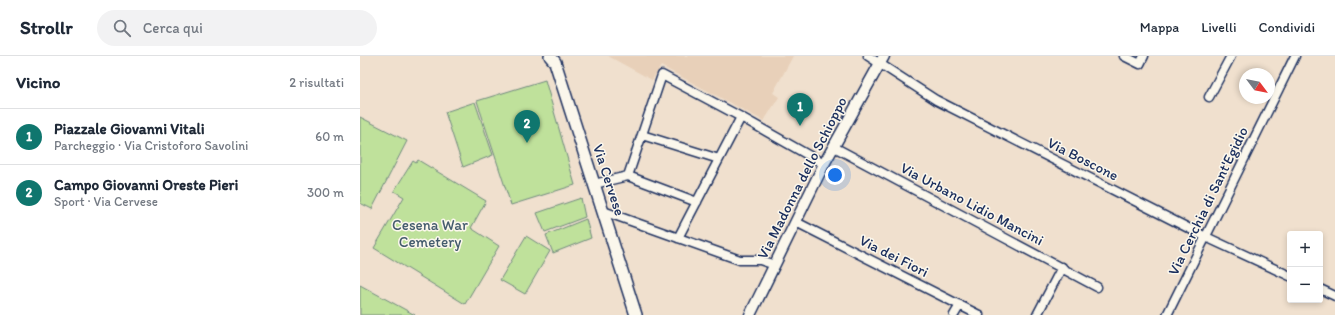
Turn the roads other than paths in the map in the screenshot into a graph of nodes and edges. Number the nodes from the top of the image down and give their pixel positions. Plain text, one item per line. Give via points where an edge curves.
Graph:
1 (550, 56) edge
2 (868, 56) edge
3 (1124, 56) edge
4 (1144, 56) edge
5 (1231, 56) edge
6 (1295, 56) edge
7 (882, 59) edge
8 (1208, 97) dead end
9 (741, 117) junction
10 (642, 135) junction
11 (834, 147) junction
12 (719, 159) junction
13 (824, 164) junction
14 (628, 176) junction
15 (594, 184) junction
16 (697, 202) junction
17 (603, 211) junction
18 (796, 222) junction
19 (1206, 237) junction
20 (678, 238) junction
21 (775, 265) junction
22 (1062, 267) junction
23 (1287, 275) edge
24 (1098, 287) dead end
25 (1323, 291) edge
26 (1335, 296) edge
27 (960, 305) junction
28 (636, 315) edge
29 (750, 315) edge
30 (954, 315) edge
31 (979, 315) edge
32 (1037, 315) edge
33 (1168, 315) edge

1 - 15 main road, Via Cervese via 555,62
2 - 7 street, Via Boscone
3 - 4 street via 1140,64
5 - 8 street
6 - 19 street, Via Cerchia di Sant'Egidio
7 - 11 street, Via Madonna dello Schioppo
7 - 19 street, Via Boscone via 936,100
9 - 10 street via 662,75
9 - 12 street
9 - 13 street
10 - 12 street
10 - 14 street
11 - 13 street, Via Madonna dello Schioppo
11 - 22 street, Via Urbano Lidio Mancini
12 - 16 street
13 - 18 street, Via Madonna dello Schioppo
14 - 15 street
14 - 16 street
15 - 17 main road, Via Cervese
16 - 20 street
17 - 20 street
17 - 28 main road, Via Cervese
18 - 21 street, Via Madonna dello Schioppo
18 - 27 street, Via dei Fiori
19 - 23 street, Via Boscone
19 - 33 street, Via Cerchia di Sant'Egidio
20 - 21 street via 740,260 760,260
21 - 29 street, Via Madonna dello Schioppo
22 - 24 street, Via Urbano Lidio Mancini
22 - 32 street
25 - 26 street
27 - 30 street
27 - 31 street, Via dei Fiori

